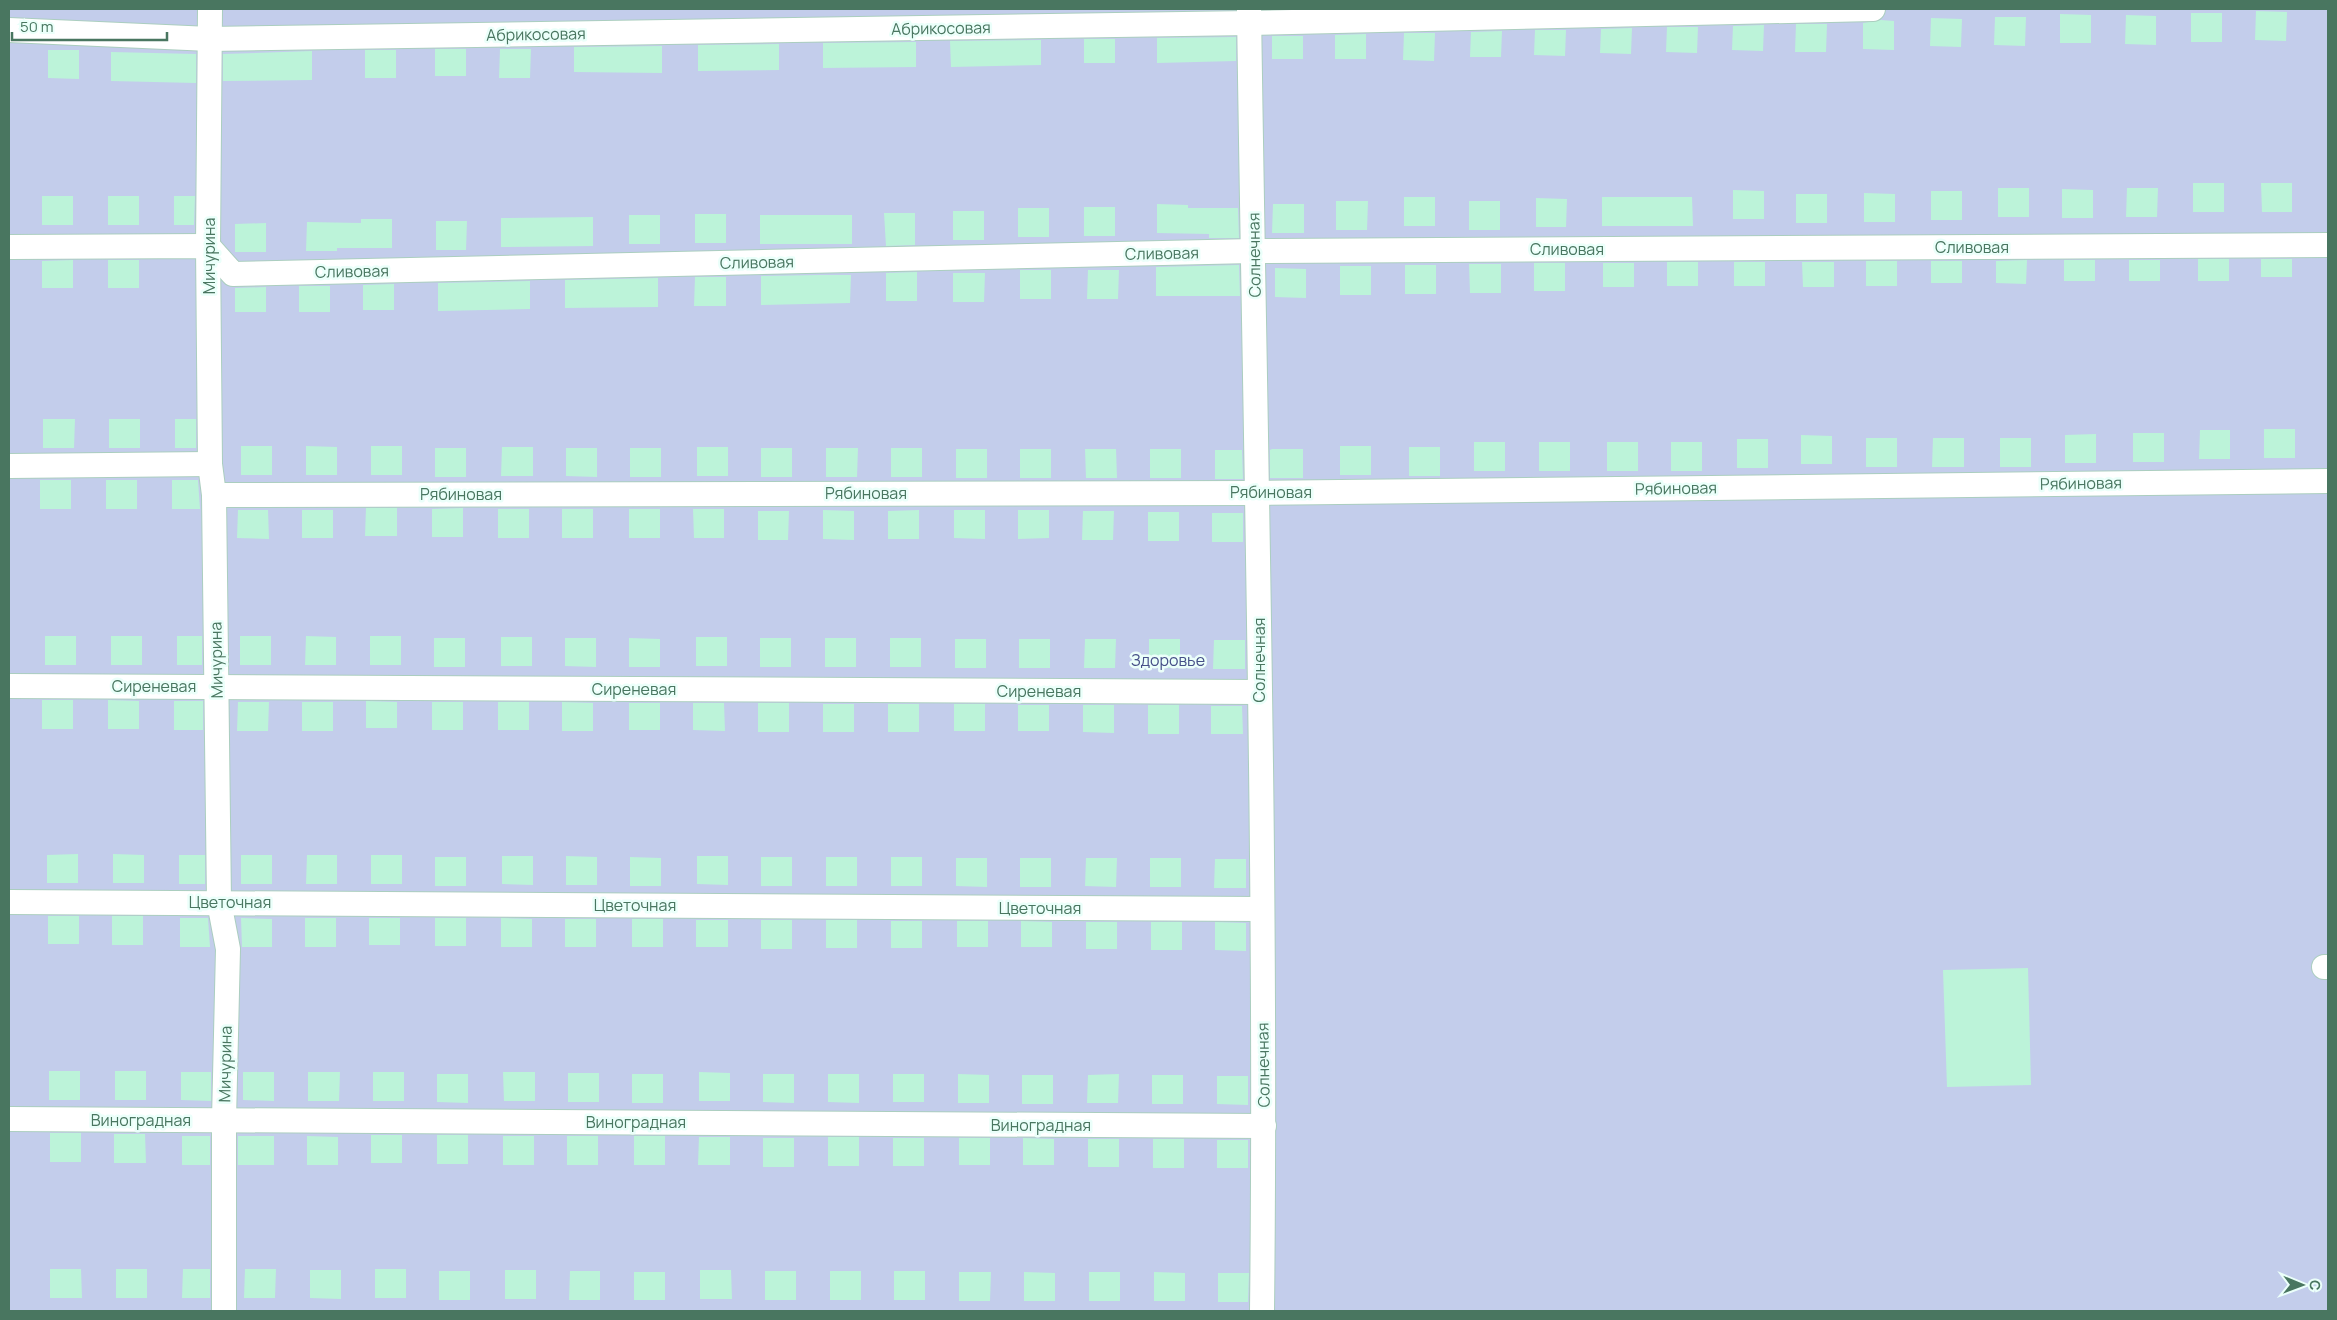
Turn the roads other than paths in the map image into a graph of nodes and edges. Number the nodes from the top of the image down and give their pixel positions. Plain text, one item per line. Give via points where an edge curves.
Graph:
1 (210, 9) edge
2 (1873, 9) edge
3 (1249, 16) edge
4 (9, 30) edge
5 (210, 39) junction
6 (2328, 245) edge
7 (208, 246) junction
8 (9, 247) edge
9 (1254, 251) junction
10 (210, 464) junction
11 (9, 466) edge
12 (2328, 481) edge
13 (1258, 493) junction
14 (214, 495) junction
15 (9, 686) edge
16 (216, 686) junction
17 (1258, 692) junction
18 (9, 902) edge
19 (219, 902) junction
20 (1261, 909) junction
21 (9, 1119) edge
22 (224, 1120) junction
23 (1264, 1126) junction
24 (224, 1311) edge
25 (1262, 1311) edge

1 - 5 street, Мичурина
2 - 3 street, Абрикосовая
3 - 5 street, Абрикосовая
3 - 9 street, Солнечная
4 - 5 street, Абрикосовая
5 - 7 street, Мичурина
6 - 9 street, Сливовая
7 - 8 street
7 - 9 street, Сливовая via 233,274
7 - 10 street, Мичурина
9 - 13 street, Солнечная
10 - 11 street
10 - 14 street, Мичурина
12 - 13 street, Рябиновая
13 - 14 street, Рябиновая
13 - 17 street, Солнечная
14 - 16 street, Мичурина
15 - 16 street, Сиреневая
16 - 17 street, Сиреневая
16 - 19 street, Мичурина
17 - 20 street, Солнечная
18 - 19 street, Цветочная
19 - 20 street, Цветочная
19 - 22 street, Мичурина via 228,949
20 - 23 street, Солнечная
21 - 22 street, Виноградная
22 - 23 street, Виноградная
22 - 24 street, Мичурина
23 - 25 street, Солнечная

